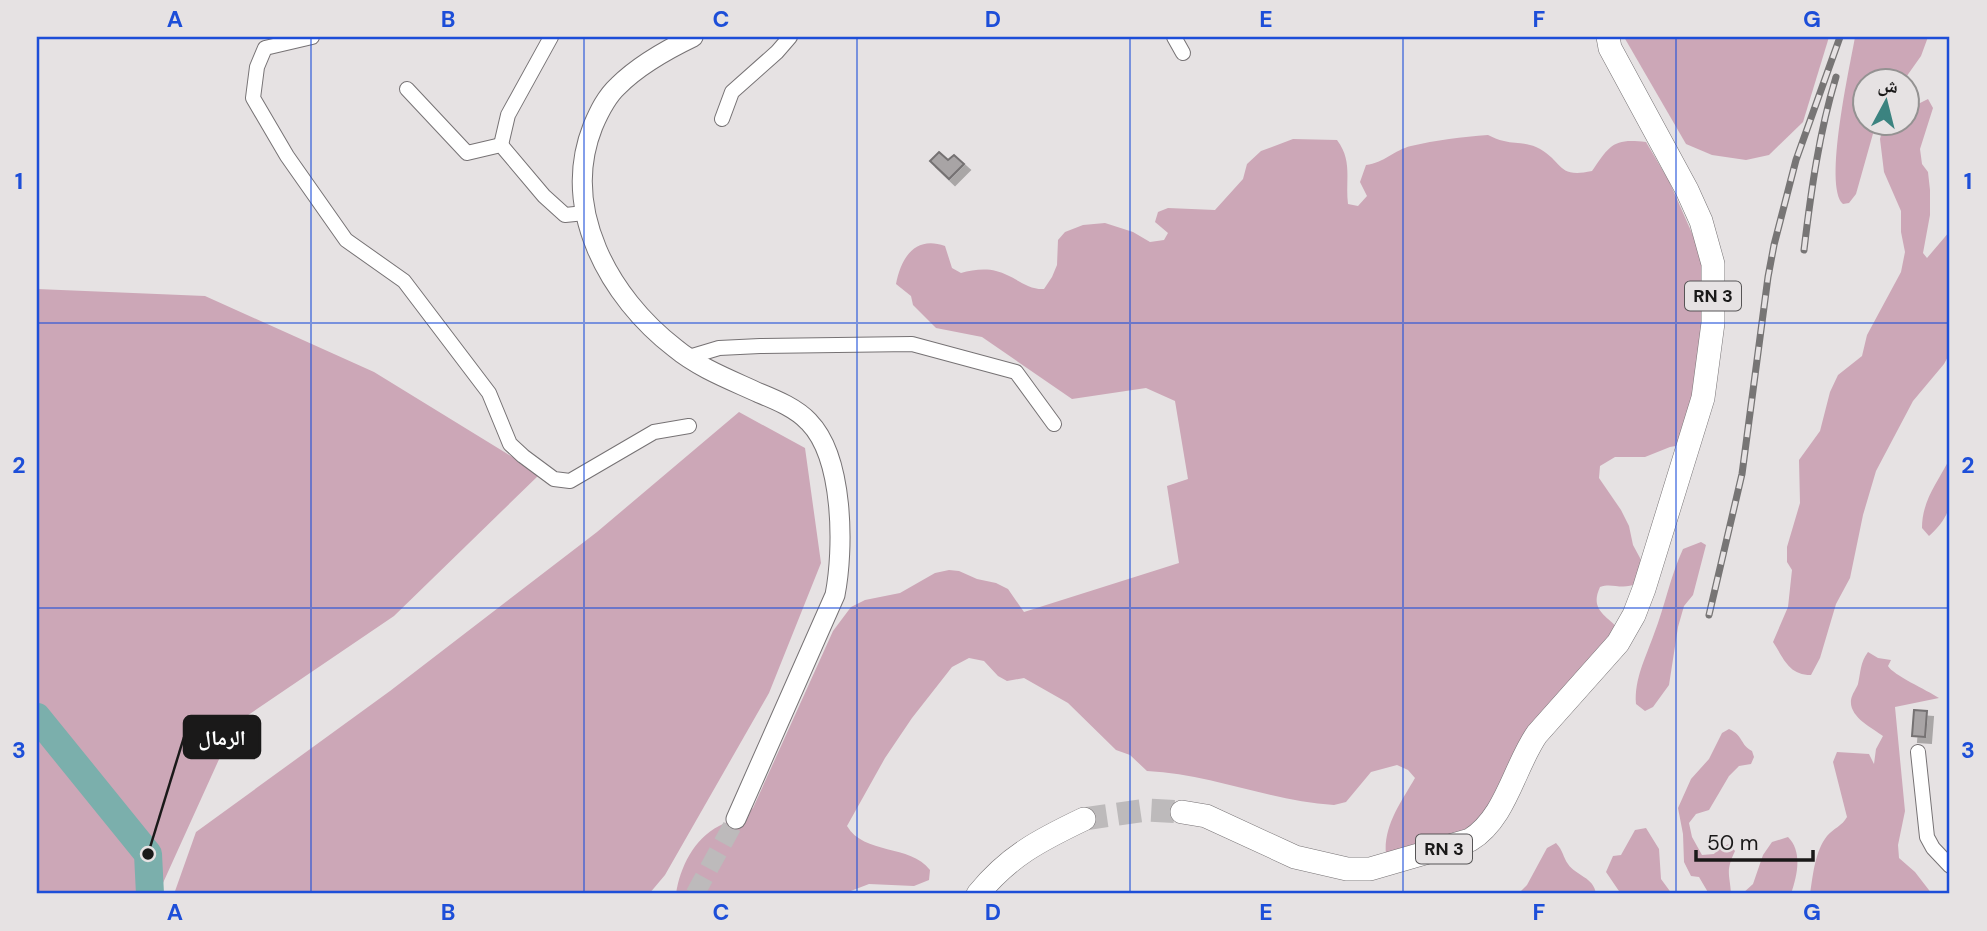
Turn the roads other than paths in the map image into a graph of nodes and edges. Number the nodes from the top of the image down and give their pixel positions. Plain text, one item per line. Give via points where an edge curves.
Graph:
1 (312, 37) edge
2 (551, 37) edge
3 (693, 37) edge
4 (789, 37) edge
5 (1174, 37) edge
6 (1608, 37) edge
7 (1183, 53) dead end
8 (407, 89) dead end
9 (722, 119) dead end
10 (501, 145) junction
11 (585, 213) junction
12 (689, 357) junction
13 (1054, 424) dead end
14 (689, 426) dead end
15 (1918, 752) dead end
16 (1182, 813) tunnel mouth
17 (736, 819) tunnel mouth
18 (1083, 819) tunnel mouth
19 (1950, 866) edge
20 (978, 894) edge

1 - 14 street via 265,48 257,66 253,98 346,240 404,281 489,393 510,444 554,479 570,481 654,432
2 - 10 street via 509,115
3 - 11 main road via 617,86 600,110 585,146 581,175
4 - 9 street via 732,92
5 - 7 street
6 - 16 main road, RN 3 via 1687,190 1713,264 1713,323 1703,398 1634,615 1618,643 1537,734 1498,810 1470,840 1370,869 1347,869 1295,857 1206,816
8 - 10 street via 467,153
10 - 11 street via 565,215
11 - 12 main road via 615,286 655,331
12 - 13 street via 719,348 912,344 1016,372
12 - 17 main road via 781,402 809,422 828,455 840,516 842,556 835,595
15 - 19 street via 1927,837
18 - 20 main road via 1019,853

